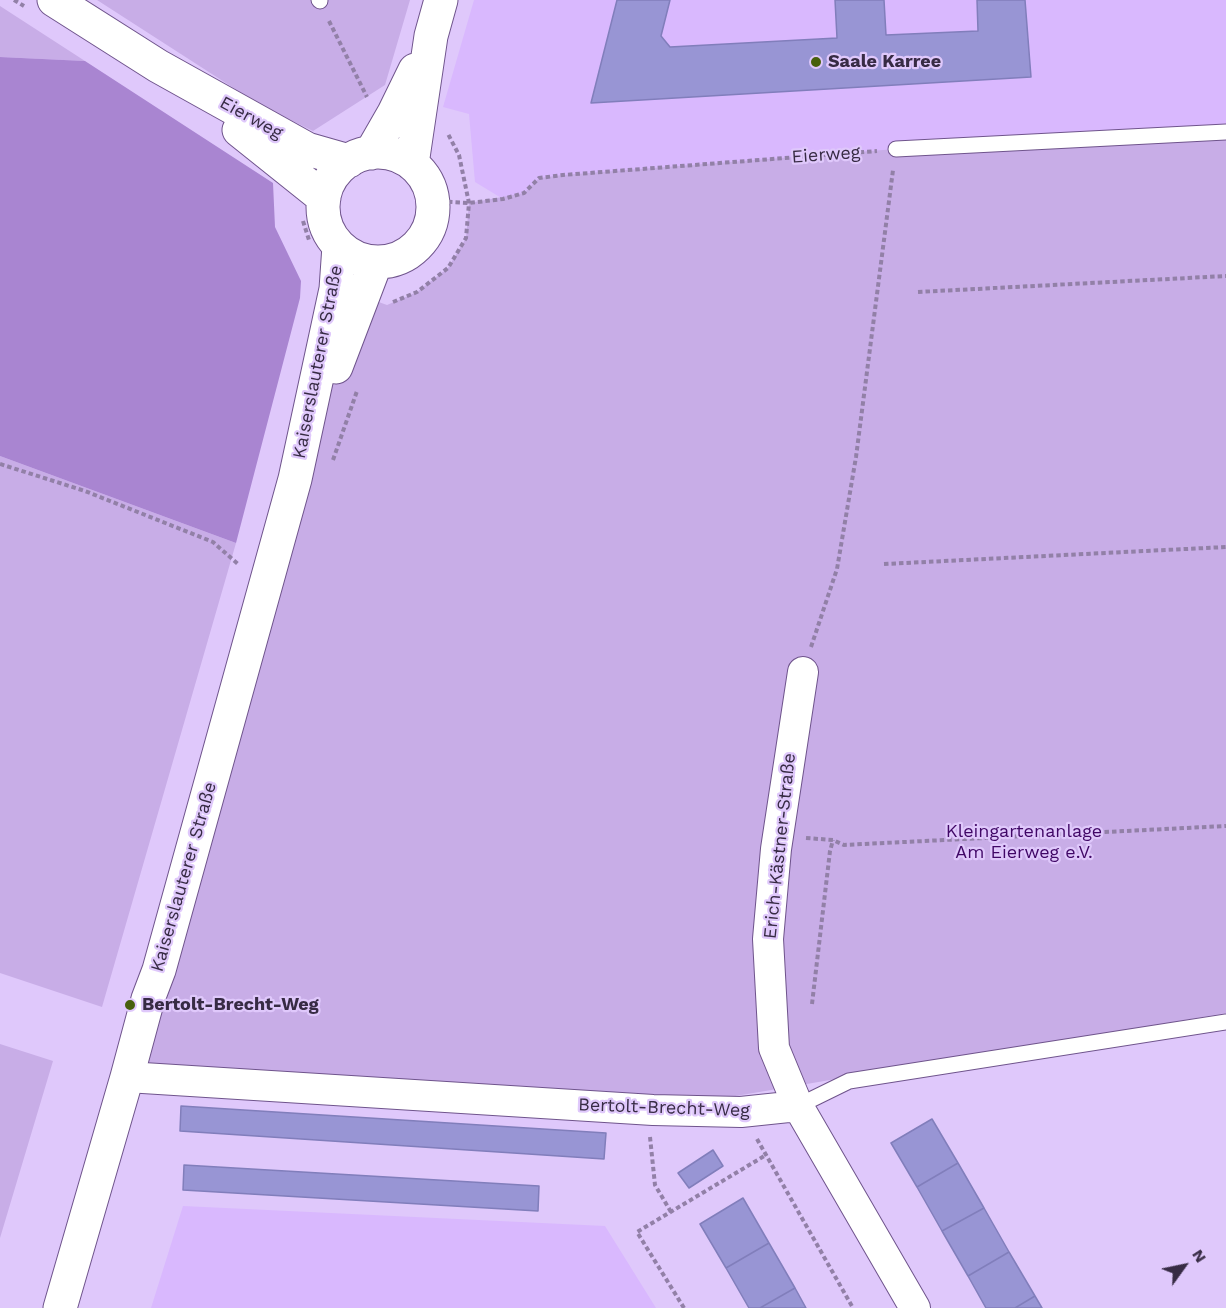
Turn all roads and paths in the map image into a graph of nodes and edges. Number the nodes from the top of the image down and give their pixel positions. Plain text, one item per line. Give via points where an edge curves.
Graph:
1 (54, 0) edge
2 (320, 0) edge
3 (441, 0) edge
4 (431, 36) junction
5 (158, 66) junction
6 (368, 97) dead end
7 (418, 121) junction
8 (1226, 132) edge
9 (896, 149) junction
10 (360, 157) junction
11 (412, 164) junction
12 (324, 198) junction
13 (433, 201) junction
14 (469, 203) junction
15 (339, 246) junction
16 (376, 262) junction
17 (1226, 276) edge
18 (918, 292) dead end
19 (386, 305) dead end
20 (360, 382) dead end
21 (333, 460) dead end
22 (0, 464) edge
23 (295, 479) junction
24 (1226, 547) edge
25 (271, 563) junction
26 (884, 564) dead end
27 (803, 672) joint
28 (1226, 826) edge
29 (812, 1004) dead end
30 (1226, 1022) edge
31 (127, 1077) junction
32 (798, 1106) junction
33 (741, 1112) junction
34 (649, 1135) dead end
35 (766, 1155) junction
36 (670, 1212) junction
37 (60, 1308) edge
38 (684, 1308) edge
39 (853, 1308) edge
40 (915, 1308) edge

1 - 5 street, Eierweg
2 - 6 path
3 - 4 street
4 - 7 street
4 - 10 street via 394,113
5 - 10 street, Eierweg via 307,149
5 - 12 street, Eierweg
7 - 11 street
7 - 14 path via 447,133 459,155
8 - 9 lane
9 - 14 path, Eierweg via 539,178 524,193
9 - 27 path via 856,457 837,569
10 - 11 street via 386,153
10 - 12 street via 337,170
11 - 13 street via 422,174
12 - 15 street via 329,232
13 - 14 path, Eierweg
13 - 16 street via 432,220 411,251 394,260
14 - 19 path via 466,238 448,268 417,292
15 - 16 street via 362,260
15 - 23 street, Kaiserslauterer Straße via 336,289
16 - 23 street, Kaiserslauterer Straße
17 - 18 path
20 - 21 path
22 - 25 path via 85,491 213,542 250,575
23 - 25 street, Kaiserslauterer Straße
24 - 26 path
25 - 31 street, Kaiserslauterer Straße
27 - 32 street, Erich-Kästner-Straße via 776,849 768,939 774,1048
28 - 29 path via 844,845 833,840
30 - 32 lane, Bertolt-Brecht-Weg via 849,1081
31 - 33 street, Bertolt-Brecht-Weg via 653,1110
31 - 37 street, Kaiserslauterer Straße
32 - 33 street, Bertolt-Brecht-Weg
32 - 40 street, Erich-Kästner-Straße
33 - 35 path
34 - 36 path via 655,1185
35 - 36 path
35 - 39 path
36 - 38 path via 637,1232

